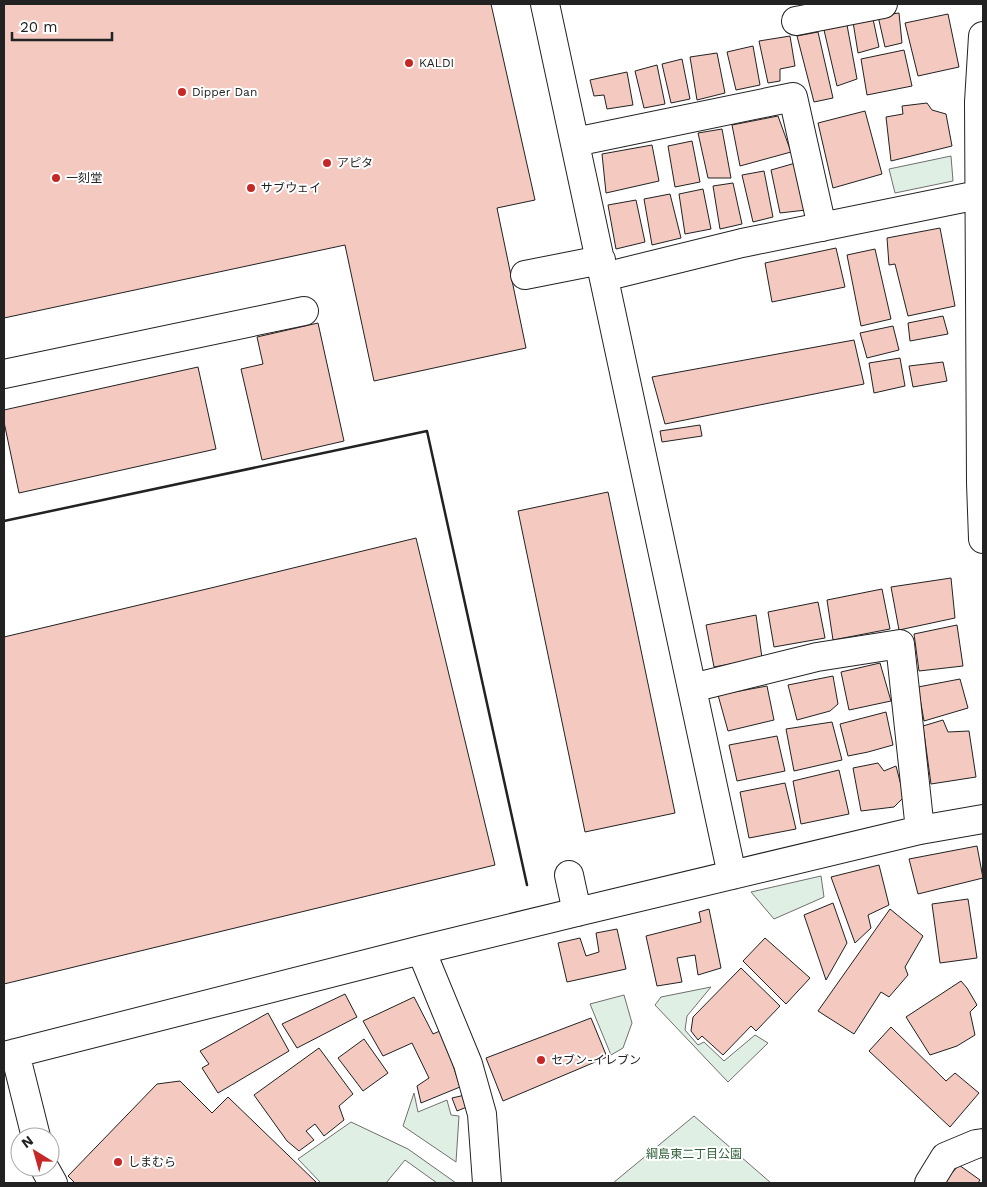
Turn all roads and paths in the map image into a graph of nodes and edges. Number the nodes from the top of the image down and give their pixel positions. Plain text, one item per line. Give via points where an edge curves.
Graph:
1 (546, 4) edge
2 (883, 4) edge
3 (796, 20) dead end
4 (983, 36) edge
5 (575, 142) junction
6 (982, 194) edge
7 (822, 227) junction
8 (602, 268) junction
9 (525, 275) dead end
10 (304, 311) dead end
11 (4, 374) edge
12 (982, 483) edge
13 (983, 539) edge
14 (692, 688) junction
15 (983, 819) edge
16 (920, 830) junction
17 (570, 875) dead end
18 (732, 875) junction
19 (578, 912) junction
20 (421, 950) junction
21 (9, 1055) edge
22 (33, 1127) edge
23 (983, 1143) edge
24 (488, 1183) edge
25 (929, 1183) edge

1 - 5 street
2 - 3 street
4 - 6 street via 979,102
5 - 7 street via 793,97
5 - 8 street
6 - 7 street
6 - 12 street
7 - 8 street
8 - 9 street
8 - 14 street
10 - 11 street
12 - 13 street
14 - 16 street via 817,657 900,644
14 - 18 street
15 - 16 street
16 - 18 street
17 - 19 street
18 - 19 street
19 - 20 street
20 - 21 street
20 - 24 street via 468,1064 482,1114
21 - 22 street
23 - 25 street via 945,1157

